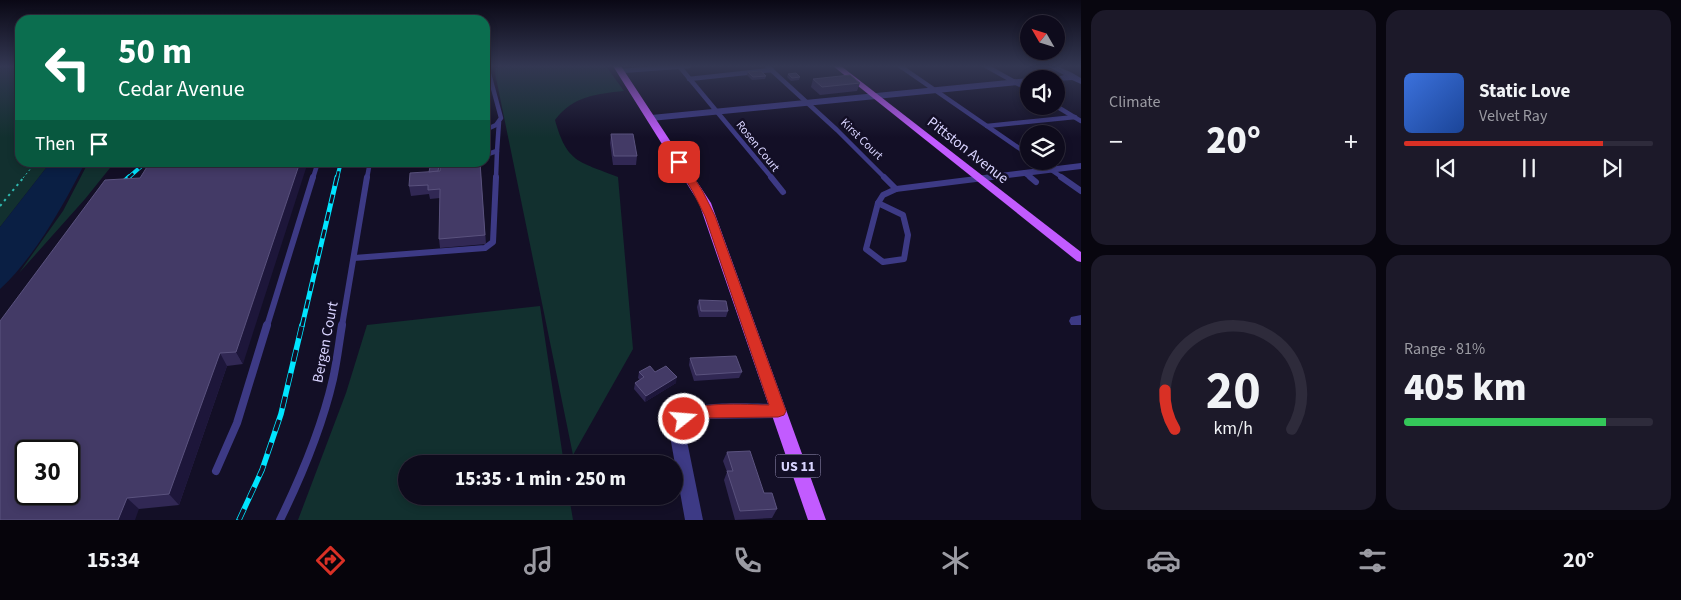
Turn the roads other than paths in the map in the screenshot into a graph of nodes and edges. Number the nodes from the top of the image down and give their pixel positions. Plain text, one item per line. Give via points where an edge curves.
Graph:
1 (494, 90) edge
2 (633, 90) edge
3 (699, 90) edge
4 (794, 90) edge
5 (868, 90) edge
6 (931, 90) edge
7 (934, 90) edge
8 (875, 96) junction
9 (807, 102) junction
10 (718, 111) junction
11 (1065, 111) edge
12 (1075, 117) junction
13 (651, 118) junction
14 (1081, 121) edge
15 (499, 122) junction
16 (987, 126) junction
17 (490, 127) edge
18 (1020, 149) edge
19 (497, 151) junction
20 (490, 153) edge
21 (1081, 166) edge
22 (316, 167) edge
23 (369, 167) edge
24 (1065, 168) edge
25 (1050, 170) joint
26 (1024, 173) junction
27 (980, 178) junction
28 (1036, 182) dead end
29 (896, 189) junction
30 (1081, 191) edge
31 (783, 192) dead end
32 (878, 203) junction
33 (354, 258) junction
34 (1081, 258) edge
35 (778, 411) junction
36 (216, 471) dead end
37 (280, 520) edge
38 (694, 520) edge
39 (817, 520) edge

1 - 15 lane
2 - 13 main road, US 11
3 - 10 lane, Rosen Court
4 - 9 lane, Kirst Court
5 - 8 main road, Pittston Avenue
6 - 8 street
7 - 16 lane
8 - 9 street
8 - 27 main road, Pittston Avenue
9 - 10 street
9 - 29 lane, Kirst Court
10 - 13 street
10 - 31 lane, Rosen Court
11 - 12 lane
12 - 14 lane
12 - 16 lane
13 - 35 main road, US 11 via 710,216
15 - 17 lane
15 - 19 lane
16 - 18 lane
19 - 20 lane
19 - 33 lane via 493,242 485,248
21 - 24 street
22 - 36 lane via 237,423
23 - 33 lane, Bergen Court
25 - 26 street
25 - 30 lane
26 - 27 street
26 - 28 lane
27 - 29 street
27 - 34 main road, Pittston Avenue
29 - 32 lane via 883,195
32 - 32 lane via 866,249 877,261 890,264 904,260 908,235 903,215
33 - 37 lane, Bergen Court via 334,379 318,431
35 - 38 street via 701,412 684,419 678,441
35 - 39 main road, US 11

